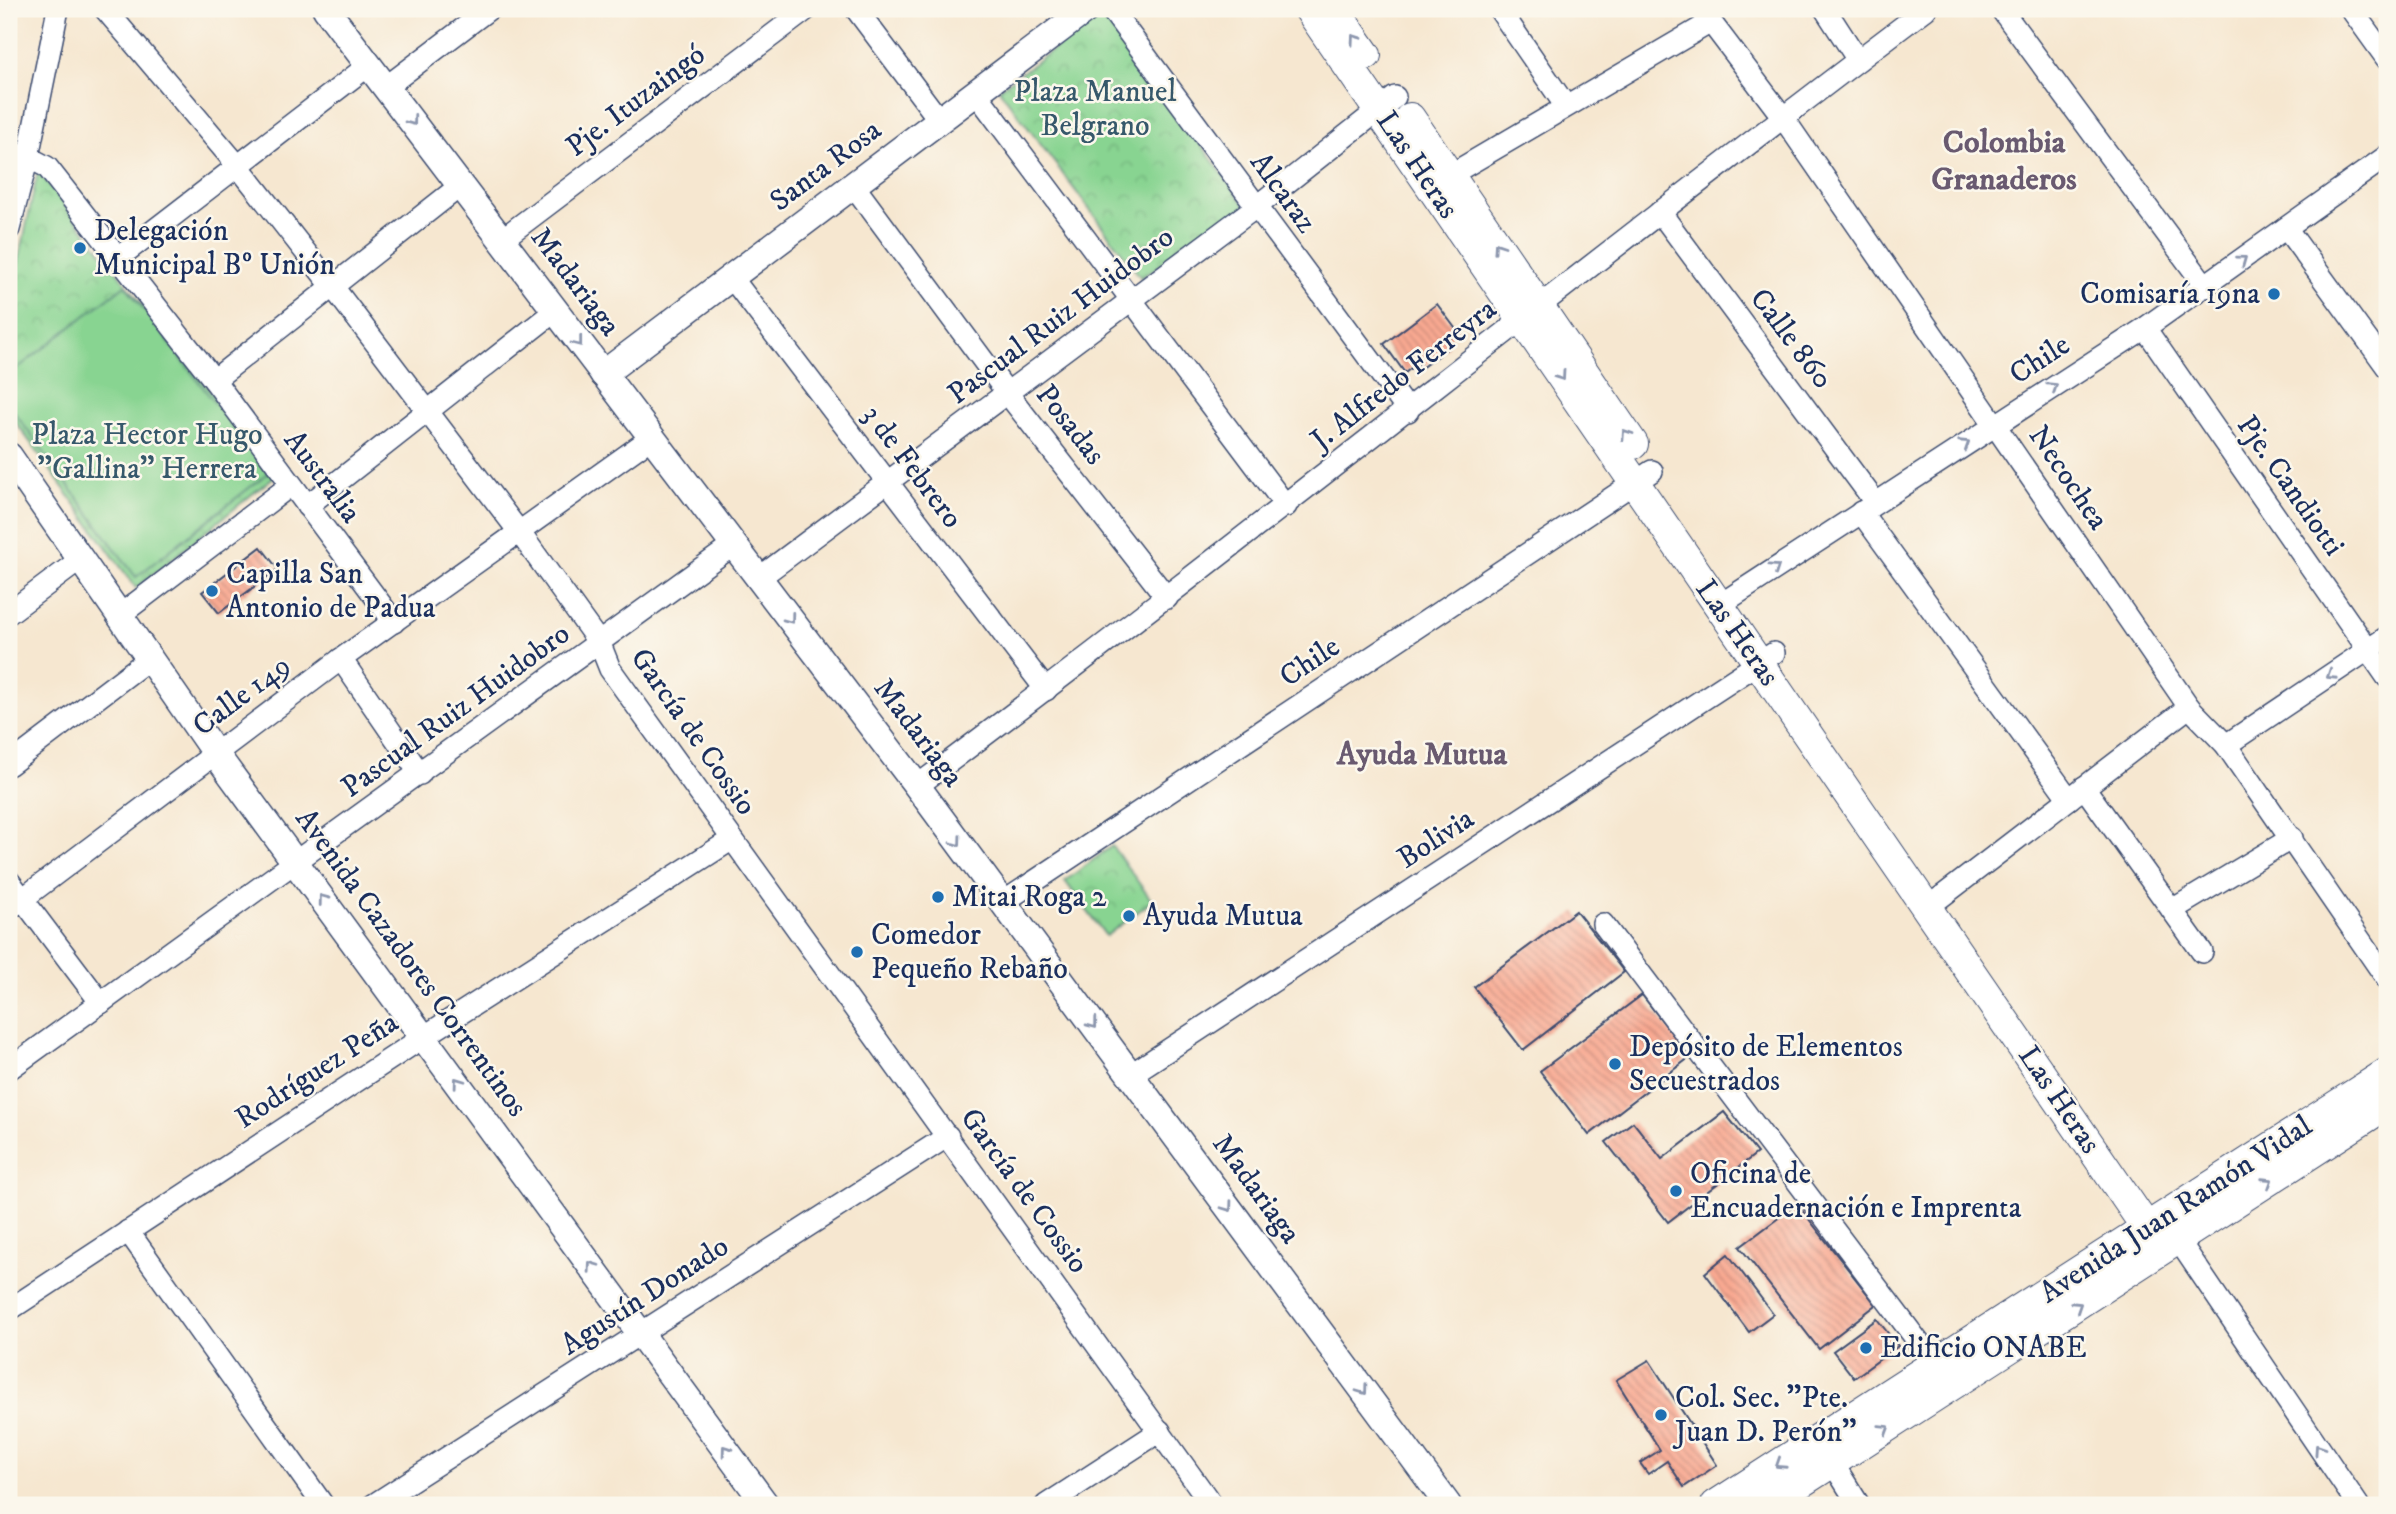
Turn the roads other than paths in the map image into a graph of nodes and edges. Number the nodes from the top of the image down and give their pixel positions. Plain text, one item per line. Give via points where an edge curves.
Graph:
1 (58, 9) edge
2 (105, 9) edge
3 (326, 9) edge
4 (489, 9) edge
5 (807, 9) edge
6 (856, 9) edge
7 (1087, 9) edge
8 (1111, 9) edge
9 (1309, 9) edge
10 (1334, 9) edge
11 (1499, 9) edge
12 (1825, 9) edge
13 (1926, 9) edge
14 (2001, 9) edge
15 (2351, 9) edge
16 (1706, 15) edge
17 (2387, 59) edge
18 (1858, 60) junction
19 (369, 65) junction
20 (386, 87) junction
21 (977, 94) junction
22 (1387, 102) junction
23 (1565, 105) junction
24 (1782, 116) junction
25 (940, 121) junction
26 (18, 155) edge
27 (2387, 156) edge
28 (237, 166) junction
29 (1450, 174) junction
30 (460, 186) junction
31 (854, 186) junction
32 (1256, 207) junction
33 (1660, 212) junction
34 (2286, 228) junction
35 (9, 229) edge
36 (501, 240) junction
37 (118, 258) junction
38 (732, 278) junction
39 (2206, 287) junction
40 (333, 288) junction
41 (1131, 301) junction
42 (555, 311) junction
43 (1530, 313) junction
44 (2145, 328) junction
45 (2387, 368) edge
46 (603, 374) junction
47 (214, 380) junction
48 (1008, 394) junction
49 (426, 411) junction
50 (1408, 411) junction
51 (1996, 424) junction
52 (652, 439) junction
53 (9, 456) edge
54 (1643, 477) junction
55 (888, 484) junction
56 (291, 485) junction
57 (307, 506) junction
58 (1286, 506) junction
59 (1868, 507) junction
60 (520, 533) junction
61 (732, 546) junction
62 (81, 559) junction
63 (759, 578) junction
64 (1167, 598) junction
65 (1727, 600) junction
66 (9, 613) edge
67 (120, 615) junction
68 (394, 622) junction
69 (2387, 636) edge
70 (600, 644) junction
71 (2369, 650) junction
72 (150, 658) junction
73 (1766, 658) junction
74 (341, 659) junction
75 (2387, 677) edge
76 (1046, 690) junction
77 (2189, 707) junction
78 (2226, 745) junction
79 (215, 753) junction
80 (9, 765) edge
81 (420, 774) junction
82 (917, 786) junction
83 (2076, 793) junction
84 (2292, 838) junction
85 (732, 840) junction
86 (296, 863) junction
87 (9, 881) edge
88 (1935, 901) junction
89 (1002, 903) junction
90 (16, 904) edge
91 (2172, 910) junction
92 (1603, 923) dead end
93 (2202, 952) dead end
94 (2387, 979) edge
95 (101, 1003) junction
96 (425, 1036) junction
97 (9, 1069) edge
98 (2387, 1073) edge
99 (1130, 1075) junction
100 (2387, 1104) edge
101 (948, 1136) junction
102 (2163, 1230) junction
103 (128, 1231) junction
104 (9, 1310) edge
105 (641, 1335) junction
106 (1935, 1364) junction
107 (1160, 1430) junction
108 (1825, 1451) junction
109 (323, 1505) edge
110 (373, 1505) edge
111 (766, 1505) edge
112 (1046, 1505) edge
113 (1212, 1505) edge
114 (1448, 1505) edge
115 (1716, 1505) edge
116 (1766, 1505) edge
117 (1860, 1505) edge
118 (2358, 1505) edge

1 - 26 street
2 - 28 street, García de Cossio
3 - 19 street, Madariaga
4 - 20 street
5 - 36 street, Pje. Ituzaingó
6 - 25 street
7 - 21 street, Santa Rosa
8 - 32 street, Alcaraz
9 - 22 main road, Las Heras
22 -> 10 main road, Las Heras
11 - 23 street
12 - 18 street
13 - 18 street, J. Alfredo Ferreyra
14 - 39 street
15 - 17 street
16 - 23 street
16 - 24 street, Necochea
18 - 24 street, J. Alfredo Ferreyra
19 - 20 street, Madariaga
19 - 28 street
20 -> 30 street, Madariaga
21 - 25 street, Santa Rosa
21 - 41 street
22 - 29 main road, Las Heras
22 - 32 street, Pascual Ruiz Huidobro
22 - 43 main road, Las Heras
23 - 29 street
24 - 33 street, J. Alfredo Ferreyra
24 - 51 street, Necochea
25 - 31 street, Santa Rosa
26 - 35 street
26 - 37 street, Australia via 47,167
27 - 34 street, Chile
28 - 37 street
28 - 40 street, García de Cossio
43 -> 29 main road, Las Heras
30 - 36 street, Madariaga
30 - 40 street
31 - 38 street, Santa Rosa
31 - 48 street, Posadas
32 - 41 street, Pascual Ruiz Huidobro
32 - 50 street, Alcaraz
33 - 43 street, J. Alfredo Ferreyra
33 - 59 street, Calle 860
39 -> 34 street, Chile
34 - 45 street
36 - 42 street, Madariaga
37 - 47 street, Australia
38 - 46 street, Santa Rosa
38 - 55 street, 3 de Febrero
39 - 44 street, Chile
40 - 47 street
40 - 49 street, García de Cossio
41 - 48 street, Pascual Ruiz Huidobro
41 - 58 street
42 -> 46 street, Madariaga
42 - 49 street
43 - 50 street, J. Alfredo Ferreyra
43 - 54 main road, Las Heras
51 -> 44 street, Chile
44 - 71 street, Pje. Candiotti
46 - 52 street, Madariaga
47 - 56 street, Australia
48 - 55 street, Pascual Ruiz Huidobro
48 - 64 street, Posadas
49 - 57 street
49 - 60 street, García de Cossio
50 - 58 street, J. Alfredo Ferreyra
59 -> 51 street, Chile
51 - 77 street, Necochea
52 - 60 street, Calle 149
52 - 61 street, Madariaga
53 - 62 street, Avenida Cazadores Correntinos
54 - 65 main road, Las Heras
54 - 89 street, Chile
55 - 63 street, Pascual Ruiz Huidobro
55 - 76 street, 3 de Febrero
56 - 57 street, Australia
56 - 67 street
57 - 68 street, Australia
58 - 64 street, J. Alfredo Ferreyra
65 -> 59 street, Chile
59 - 83 street, Calle 860
60 - 68 street, Calle 149
60 - 70 street, García de Cossio
61 - 63 street, Madariaga
61 - 70 street, Pascual Ruiz Huidobro
62 - 66 street
62 - 67 street, Avenida Cazadores Correntinos
63 -> 82 street, Madariaga
64 - 76 street, J. Alfredo Ferreyra
65 - 73 main road, Las Heras
67 - 72 street, Avenida Cazadores Correntinos
68 - 74 street, Calle 149
69 - 71 street
70 - 81 street, Pascual Ruiz Huidobro
70 - 85 street, García de Cossio via 610,670
71 - 75 street, Pje. Candiotti
71 -> 78 street
72 - 79 street, Avenida Cazadores Correntinos
72 - 80 street
73 - 88 main road, Las Heras
73 - 99 street, Bolivia
74 - 79 street, Calle 149
74 - 81 street
76 - 82 street, J. Alfredo Ferreyra
77 - 78 street, Necochea
77 - 83 street
78 - 84 street, Necochea
79 - 86 street, Avenida Cazadores Correntinos
79 - 90 street, Calle 149
81 - 86 street, Pascual Ruiz Huidobro
82 -> 89 street, Madariaga
83 - 88 street
83 - 91 street, Calle 860
84 - 91 street
84 - 94 street, Necochea
85 - 96 street, Rodríguez Peña
85 - 101 street, García de Cossio
86 - 95 street, Pascual Ruiz Huidobro
96 -> 86 street, Avenida Cazadores Correntinos
87 - 90 street
88 - 102 main road, Las Heras
89 -> 99 street, Madariaga
90 - 95 street
91 - 93 street, Calle 860
92 - 106 street
95 - 97 street, Pascual Ruiz Huidobro
96 - 103 street, Rodríguez Peña
105 -> 96 street, Avenida Cazadores Correntinos
98 - 102 main road, Avenida Juan Ramón Vidal
99 -> 114 street, Madariaga
102 -> 100 main road, Avenida Juan Ramón Vidal
101 - 105 street, Agustín Donado
101 - 107 street, García de Cossio
102 - 106 main road, Avenida Juan Ramón Vidal
108 -> 102 main road, Avenida Juan Ramón Vidal
118 -> 102 street, Las Heras
103 - 104 street, Rodríguez Peña
103 - 109 street
105 - 110 street, Agustín Donado
111 -> 105 street, Avenida Cazadores Correntinos
106 - 108 main road, Avenida Juan Ramón Vidal
107 - 112 street
107 - 113 street, García de Cossio
108 -> 115 main road, Avenida Juan Ramón Vidal
108 - 116 main road, Avenida Juan Ramón Vidal
108 - 117 street

